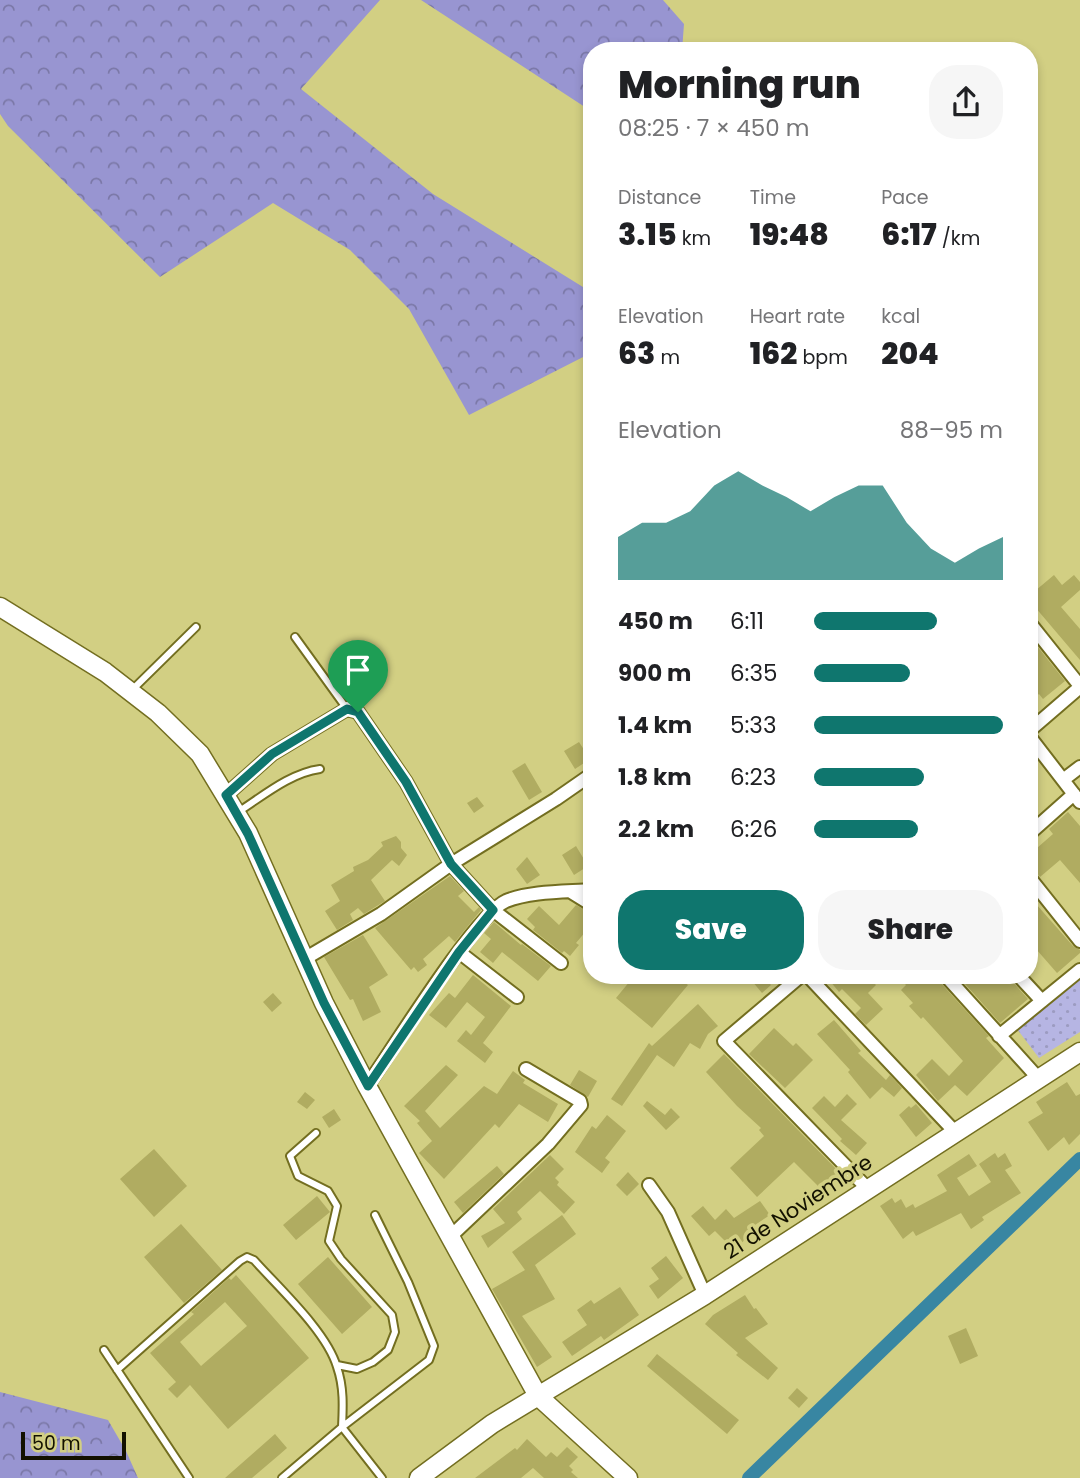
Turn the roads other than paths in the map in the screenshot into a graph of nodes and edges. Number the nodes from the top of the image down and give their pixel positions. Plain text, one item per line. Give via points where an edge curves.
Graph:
1 (0, 607) edge
2 (196, 627) dead end
3 (1038, 633) edge
4 (295, 636) dead end
5 (1080, 687) edge
6 (130, 692) junction
7 (347, 709) junction
8 (1038, 723) edge
9 (1038, 748) edge
10 (1080, 767) edge
11 (320, 769) dead end
12 (583, 780) edge
13 (1063, 780) junction
14 (226, 795) junction
15 (1077, 798) edge
16 (236, 813) junction
17 (1038, 827) edge
18 (451, 864) junction
19 (1038, 888) edge
20 (583, 890) edge
21 (570, 891) junction
22 (583, 899) edge
23 (493, 910) junction
24 (1080, 941) edge
25 (459, 952) junction
26 (306, 958) junction
27 (561, 963) dead end
28 (1080, 970) edge
29 (794, 984) edge
30 (814, 984) edge
31 (954, 984) edge
32 (1026, 984) edge
33 (517, 997) dead end
34 (1042, 1001) junction
35 (999, 1036) junction
36 (1080, 1052) edge
37 (526, 1069) dead end
38 (1039, 1079) junction
39 (368, 1086) junction
40 (316, 1133) dead end
41 (956, 1133) junction
42 (649, 1185) dead end
43 (868, 1189) junction
44 (375, 1215) dead end
45 (450, 1237) junction
46 (705, 1294) junction
47 (104, 1350) dead end
48 (337, 1366) junction
49 (117, 1370) junction
50 (538, 1396) junction
51 (342, 1427) junction
52 (188, 1478) edge
53 (282, 1478) edge
54 (382, 1478) edge
55 (419, 1478) edge
56 (628, 1478) edge

1 - 6 street
2 - 6 lane
3 - 5 street
4 - 7 lane
5 - 8 street
6 - 14 street via 200,754
7 - 14 street via 272,754
7 - 18 street via 358,712 406,782
9 - 13 street
10 - 13 street
11 - 16 lane via 281,784
12 - 18 street
13 - 15 street
14 - 16 street
15 - 17 street
16 - 26 street
18 - 23 street
18 - 26 street
19 - 24 street
20 - 21 street
21 - 22 street
21 - 23 street via 524,896
23 - 25 street
23 - 27 street
25 - 33 street
25 - 39 street
26 - 39 street
28 - 34 street
29 - 43 street via 724,1041
30 - 41 street
31 - 35 street
32 - 34 street
34 - 35 street
35 - 38 street
36 - 38 street, 21 de Noviembre
37 - 45 street via 581,1105 548,1144
38 - 41 street, 21 de Noviembre
39 - 45 street
40 - 48 lane via 290,1156 298,1176 328,1191 337,1206 329,1241 392,1315 394,1332 388,1350 373,1362 357,1369
41 - 43 street, 21 de Noviembre
42 - 46 street via 668,1212
43 - 46 street, 21 de Noviembre
44 - 51 lane via 434,1346 429,1360
45 - 50 street
46 - 50 street, 21 de Noviembre
47 - 49 lane
48 - 49 lane via 316,1330 254,1259 247,1257
48 - 51 lane via 344,1402
49 - 52 lane
50 - 55 street, 21 de Noviembre
50 - 56 street
51 - 53 lane
51 - 54 lane

